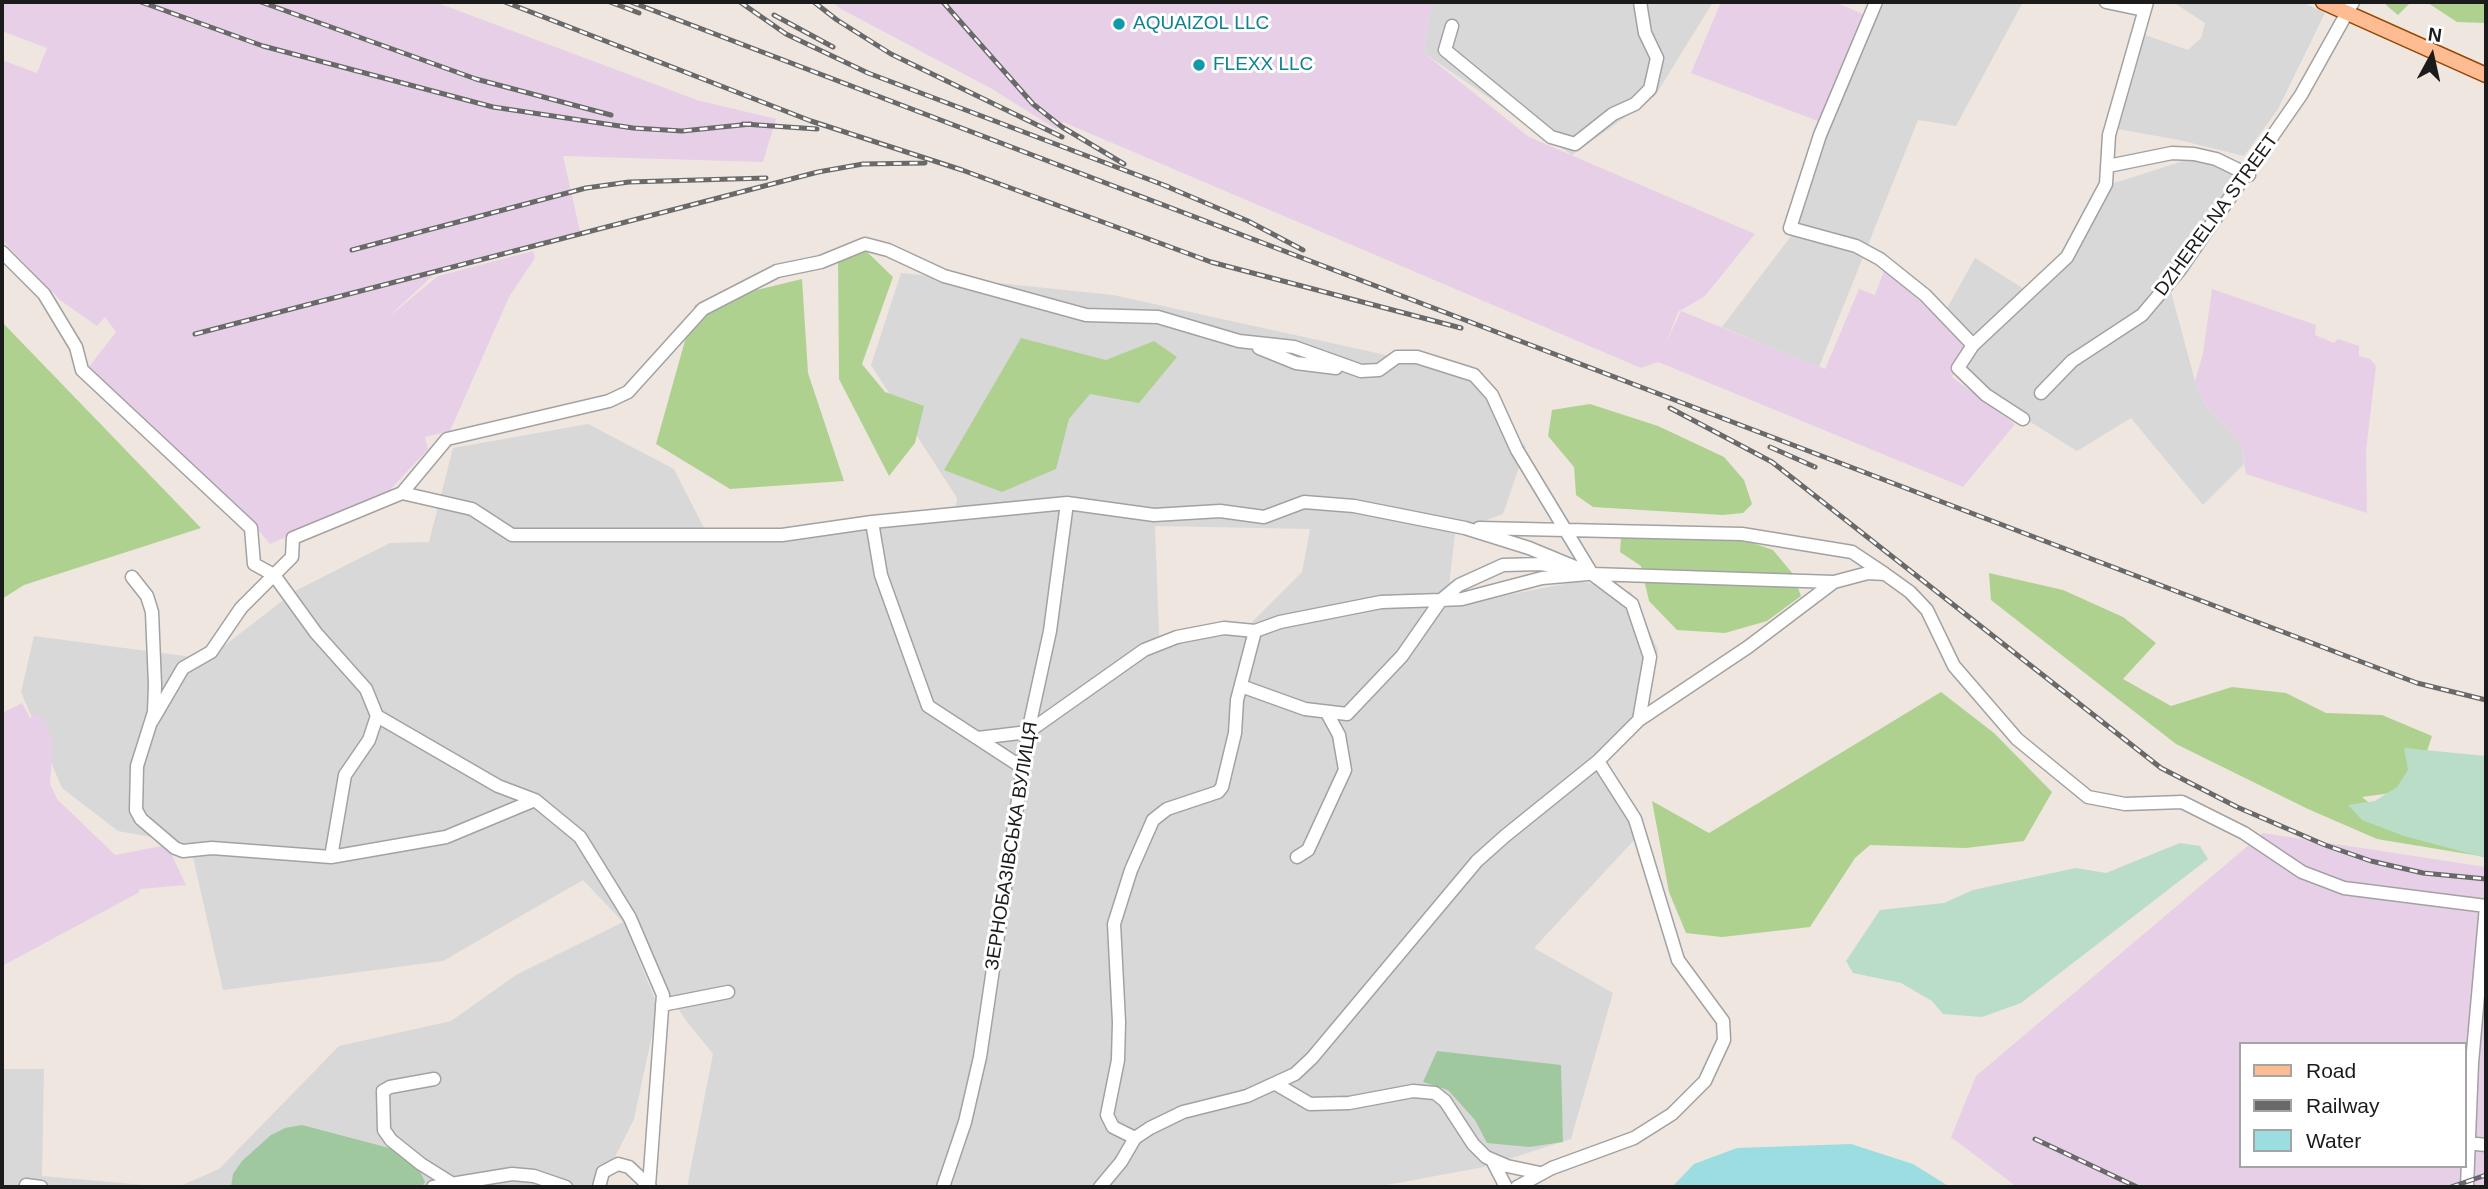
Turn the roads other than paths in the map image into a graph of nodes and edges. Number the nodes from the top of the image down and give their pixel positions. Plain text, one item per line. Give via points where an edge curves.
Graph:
1 (1640, 2) edge
2 (1876, 2) edge
3 (2106, 2) edge
4 (2323, 2) edge
5 (2146, 6) edge
6 (2350, 8) edge
7 (1452, 26) dead end
8 (2486, 75) edge
9 (2108, 166) junction
10 (2249, 175) junction
11 (2, 252) edge
12 (1973, 345) junction
13 (2040, 393) dead end
14 (2023, 419) dead end
15 (402, 492) junction
16 (1067, 503) junction
17 (872, 522) junction
18 (1465, 528) junction
19 (1567, 530) junction
20 (1592, 574) junction
21 (274, 575) junction
22 (1885, 575) junction
23 (132, 578) dead end
24 (1834, 582) junction
25 (1441, 600) junction
26 (1255, 631) junction
27 (1241, 686) junction
28 (1327, 713) junction
29 (377, 716) junction
30 (1639, 720) junction
31 (152, 721) junction
32 (1028, 732) junction
33 (978, 738) junction
34 (1598, 761) junction
35 (1023, 768) junction
36 (535, 800) junction
37 (331, 857) junction
38 (1297, 857) dead end
39 (2486, 906) edge
40 (728, 992) dead end
41 (662, 1005) junction
42 (434, 1079) dead end
43 (1276, 1084) junction
44 (1135, 1138) junction
45 (2467, 1143) edge
46 (2486, 1145) edge
47 (1492, 1160) junction
48 (1540, 1173) junction
49 (453, 1184) junction
50 (26, 1185) dead end
51 (41, 1187) edge
52 (433, 1187) edge
53 (565, 1187) edge
54 (599, 1187) edge
55 (650, 1187) edge
56 (943, 1187) edge
57 (1100, 1187) edge
58 (1506, 1187) edge
59 (1517, 1187) edge
60 (2467, 1187) edge

1 - 7 street via 1645,33 1657,58 1650,89 1575,144 1551,137 1445,50
2 - 12 street via 1820,135 1790,228 1856,246 1880,259 1925,295
3 - 5 street
4 - 6 main road
5 - 9 street via 2112,124
6 - 8 main road
6 - 10 street, DZHERELNA STREET
9 - 10 street via 2194,153
9 - 12 street via 2106,184 2067,257
10 - 13 street, DZHERELNA STREET via 2142,315 2072,361
11 - 21 street via 44,294 76,347 82,370 251,528 254,564
12 - 14 street via 1958,368 1986,395
15 - 17 street via 472,509 512,535 782,535
15 - 19 street via 447,439 609,401 628,392 703,309 777,271 821,262 865,244 944,276 1086,315 1158,317 1239,341 1294,347 1361,371 1379,370 1397,357 1417,357 1474,375 1492,395 1517,450
15 - 21 street via 293,538 292,556
16 - 17 street
16 - 18 street via 1154,514 1220,510 1264,517 1304,502 1354,506
16 - 32 street, ЗЕРНОБАЗІВСЬКА ВУЛИЦЯ via 1050,631
17 - 33 street via 881,575 928,706
18 - 19 street
18 - 20 street
19 - 20 street
19 - 22 street via 1742,534 1852,552
20 - 24 street
20 - 25 street via 1542,578
20 - 25 street via 1541,564 1503,565 1460,585
20 - 30 street via 1632,604 1642,627 1650,657
21 - 29 street via 316,633 366,689
21 - 31 street via 241,608 211,652 183,668
22 - 24 street via 1868,573
22 - 39 street via 1927,610 1954,666 2017,740 2088,797 2125,804 2182,802 2244,833 2302,872 2344,888
23 - 31 street via 147,596 152,612
24 - 30 street
25 - 26 street via 1381,602
25 - 28 street via 1402,656 1354,709 1347,714
26 - 27 street
26 - 32 street via 1224,628 1177,637 1144,650
27 - 28 street
27 - 44 street via 1236,733 1222,788 1167,810 1150,824 1114,924 1119,1035 1107,1115 1113,1127
28 - 38 street via 1339,735 1345,770 1308,850
29 - 36 street via 498,786
29 - 37 street via 369,740 345,775
30 - 34 street
31 - 37 street via 137,765 136,810 175,848
32 - 33 street
32 - 35 street, ЗЕРНОБАЗІВСЬКА ВУЛИЦЯ
33 - 35 street
34 - 43 street via 1477,861 1312,1058
34 - 48 street via 1635,819 1678,960 1723,1021 1724,1040 1705,1081 1672,1114 1634,1138
35 - 56 street, ЗЕРНОБАЗІВСЬКА ВУЛИЦЯ via 980,1057
36 - 37 street via 446,837
36 - 41 street via 580,837 616,895 663,995
39 - 45 street
40 - 41 street
41 - 55 street
42 - 49 street via 383,1091 384,1130 421,1164
43 - 44 street via 1182,1112
43 - 47 street via 1310,1104 1349,1103 1413,1091 1435,1093 1473,1144
44 - 57 street
45 - 46 street
45 - 60 street
47 - 48 street
47 - 58 street
48 - 59 street
49 - 52 street
49 - 53 street via 513,1174
50 - 51 street
54 - 55 street via 603,1172 618,1164 629,1167

